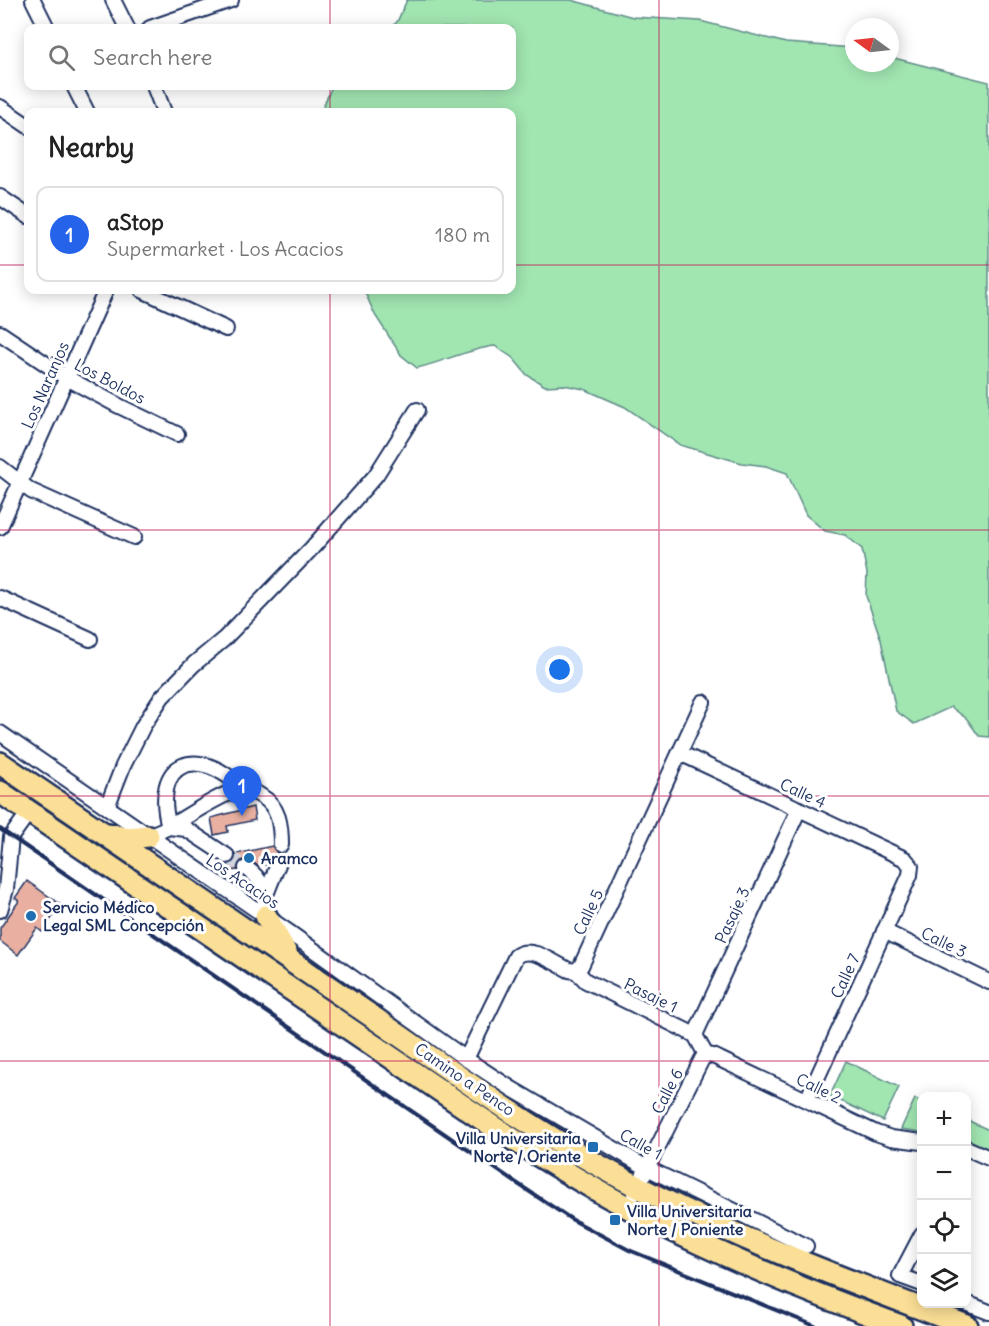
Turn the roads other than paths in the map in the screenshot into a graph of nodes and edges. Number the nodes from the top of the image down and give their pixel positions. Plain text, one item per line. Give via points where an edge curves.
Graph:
1 (33, 0) edge
2 (113, 0) edge
3 (231, 0) edge
4 (45, 24) edge
5 (125, 24) edge
6 (162, 24) edge
7 (76, 90) edge
8 (156, 90) edge
9 (0, 107) edge
10 (85, 108) edge
11 (162, 108) edge
12 (24, 123) edge
13 (0, 197) edge
14 (24, 213) edge
15 (104, 294) edge
16 (151, 294) edge
17 (226, 329) dead end
18 (0, 333) edge
19 (67, 378) junction
20 (417, 410) dead end
21 (177, 434) dead end
22 (0, 467) edge
23 (20, 483) junction
24 (0, 527) edge
25 (134, 537) dead end
26 (0, 598) edge
27 (90, 639) dead end
28 (703, 702) dead end
29 (0, 733) edge
30 (680, 753) junction
31 (0, 763) edge
32 (243, 789) junction
33 (0, 792) edge
34 (107, 807) junction
35 (799, 809) junction
36 (29, 812) junction
37 (169, 827) junction
38 (102, 832) junction
39 (148, 836) junction
40 (281, 844) dead end
41 (227, 856) tunnel mouth
42 (279, 862) dead end
43 (911, 866) joint
44 (246, 868) tunnel mouth
45 (265, 908) junction
46 (0, 910) edge
47 (884, 932) junction
48 (292, 962) junction
49 (576, 971) junction
50 (989, 982) edge
51 (695, 1035) junction
52 (706, 1054) junction
53 (466, 1059) junction
54 (807, 1100) junction
55 (917, 1141) edge
56 (971, 1150) edge
57 (989, 1158) edge
58 (643, 1177) junction
59 (628, 1207) junction
60 (917, 1242) edge
61 (806, 1246) dead end
62 (917, 1282) edge
63 (971, 1305) edge
64 (989, 1312) edge
65 (901, 1326) edge
66 (967, 1326) edge

1 - 4 street
2 - 5 street
3 - 6 street
7 - 10 street
8 - 11 street
9 - 12 street
13 - 14 street
15 - 19 street, Los Naranjos
16 - 17 street
18 - 19 street, Los Boldos
19 - 21 street, Los Boldos
19 - 23 street, Los Naranjos
20 - 34 street via 376,475 312,548 162,697 128,756
22 - 23 street
23 - 24 street, Los Naranjos
23 - 25 street
26 - 27 street
28 - 30 street, Calle 5
29 - 34 street, Los Acacios
30 - 35 street, Calle 4
30 - 49 street, Calle 5
31 - 38 highway, Camino a Penco
32 - 37 street
32 - 37 street via 224,772 207,764 192,762 181,766 169,778 165,790
32 - 40 street via 274,806
33 - 36 highway, Camino a Penco
34 - 39 street, Los Acacios
35 - 43 street, Calle 4 via 904,859
35 - 51 street, Pasaje 3
36 - 46 street via 11,837
36 - 59 highway, Camino a Penco via 491,1125
37 - 39 street
37 - 41 street via 186,829
38 - 39 highway via 129,838
38 - 48 highway, Camino a Penco
39 - 45 street, Los Acacios
42 - 45 street
43 - 47 street, Calle 7
44 - 45 street via 263,885
45 - 48 highway
45 - 53 street, Los Acacios
47 - 50 street, Calle 3
47 - 54 street, Calle 7
48 - 58 highway, Camino a Penco via 523,1119 579,1153
49 - 51 street, Pasaje 1 via 586,981
49 - 53 street via 531,952 516,956
51 - 52 street
52 - 54 street, Calle 2
52 - 58 street, Calle 6
53 - 58 street, Calle 1
54 - 55 street, Calle 2 via 876,1133
56 - 57 street
58 - 59 street, Calle 6
58 - 61 street, Calle 1
58 - 66 highway, Camino a Penco via 749,1241
59 - 65 highway, Camino a Penco via 746,1265
60 - 62 street via 900,1276
63 - 64 street

